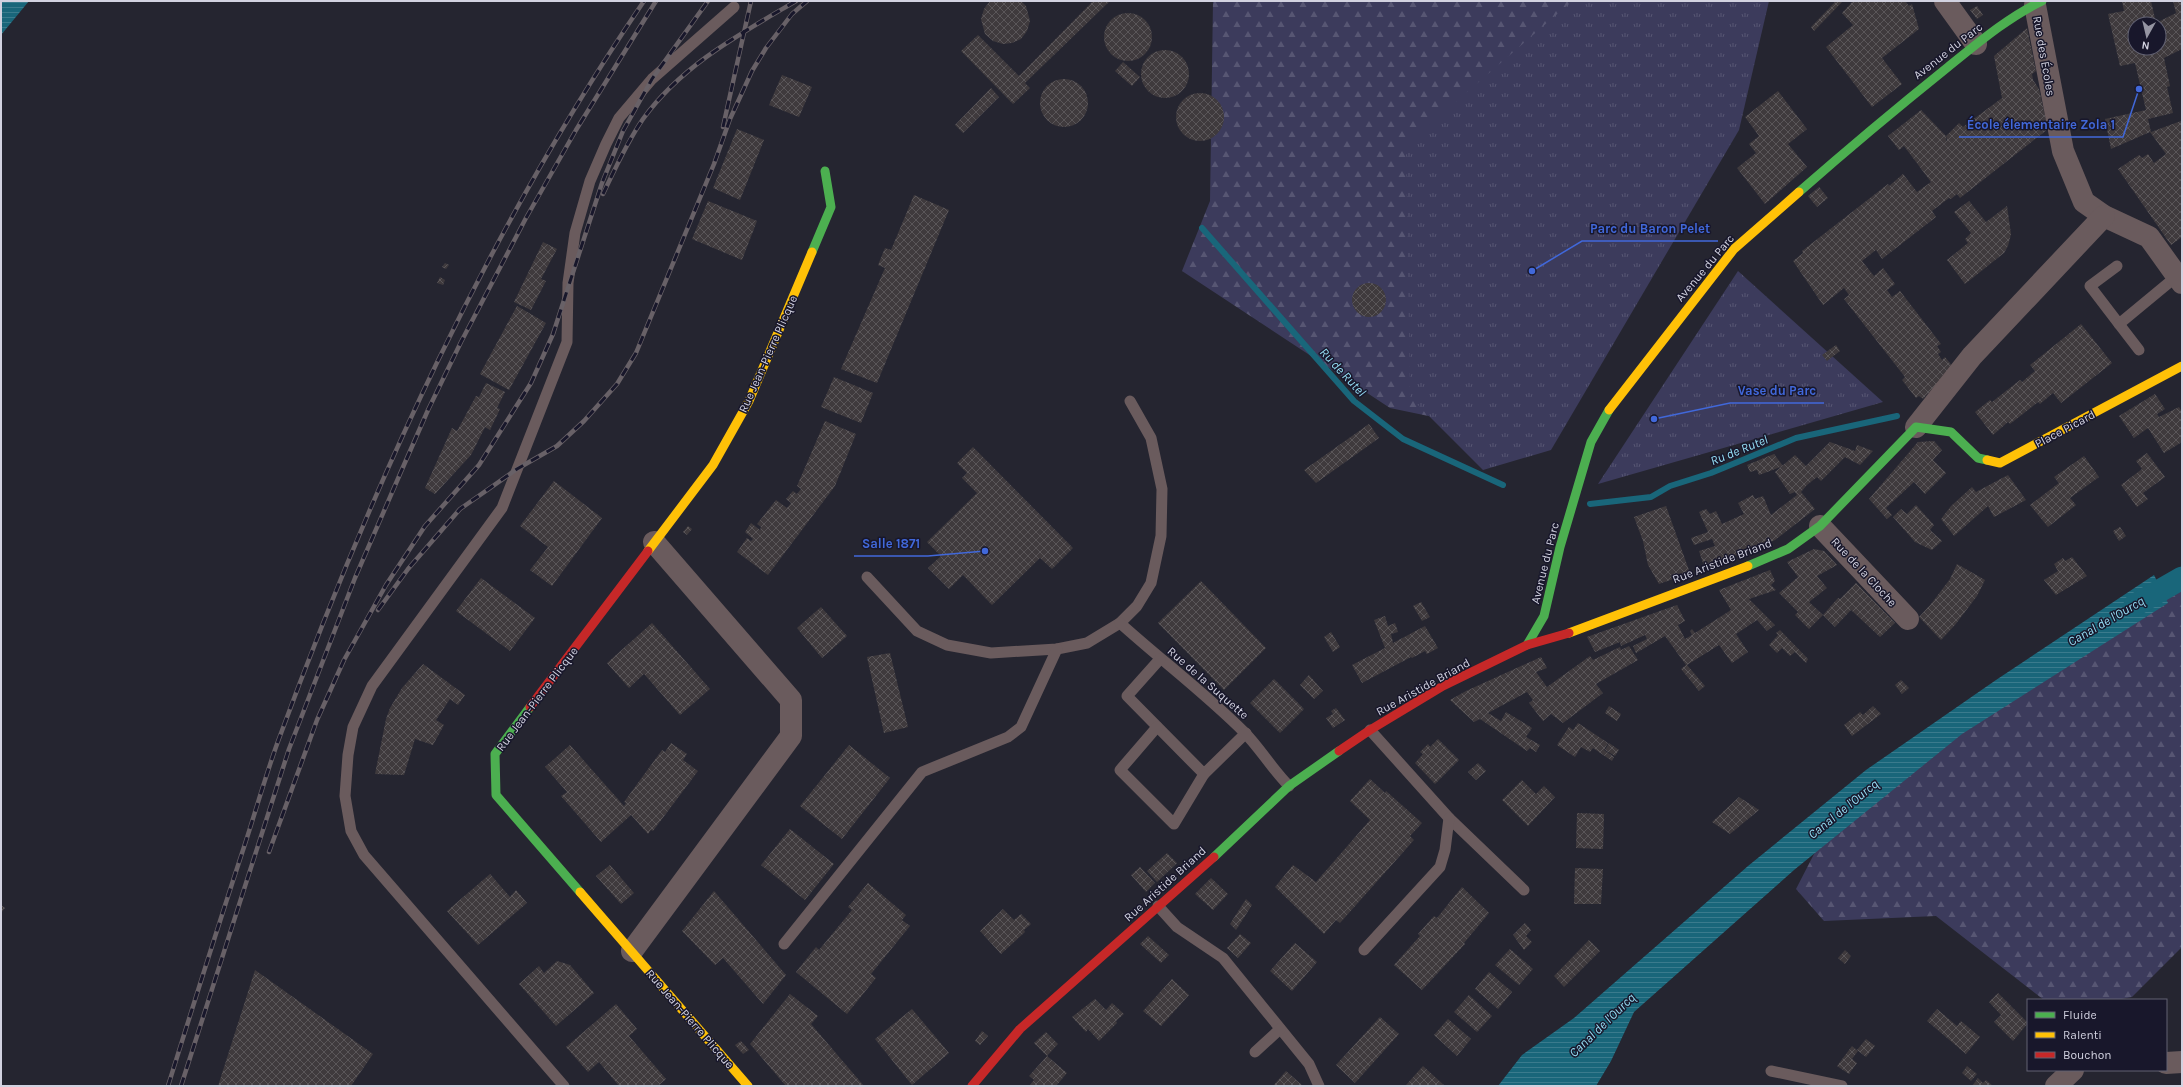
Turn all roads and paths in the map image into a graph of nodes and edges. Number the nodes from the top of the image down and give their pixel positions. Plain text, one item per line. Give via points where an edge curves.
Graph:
1 (2038, 2) edge
2 (1950, 3) edge
3 (734, 7) dead end
4 (1976, 44) junction
5 (825, 171) dead end
6 (2112, 220) junction
7 (2116, 266) dead end
8 (2180, 280) edge
9 (2119, 324) junction
10 (2139, 350) dead end
11 (2182, 366) edge
12 (1130, 401) dead end
13 (1916, 427) junction
14 (1820, 526) junction
15 (654, 542) junction
16 (867, 576) dead end
17 (1908, 619) dead end
18 (1120, 623) junction
19 (1527, 645) junction
20 (1057, 650) junction
21 (1160, 659) junction
22 (1157, 727) junction
23 (1370, 730) junction
24 (1246, 733) junction
25 (1204, 774) junction
26 (1289, 786) junction
27 (1449, 818) junction
28 (1524, 890) dead end
29 (1158, 906) junction
30 (784, 944) dead end
31 (1364, 950) dead end
32 (632, 951) junction
33 (1280, 1029) junction
34 (1255, 1052) dead end
35 (2182, 1062) edge
36 (2167, 1063) edge
37 (1771, 1071) dead end
38 (2072, 1071) edge
39 (564, 1086) edge
40 (748, 1086) edge
41 (972, 1086) edge
42 (1319, 1086) edge
43 (1842, 1086) edge
44 (2056, 1086) edge

1 - 4 street, Avenue du Parc via 2018,13
1 - 6 street, Rue des Écoles via 2063,151 2084,202
2 - 4 street
3 - 39 lane via 652,79 619,118 590,181 575,233 568,282 567,342 502,508 372,686 354,727 348,755 346,812 351,831 364,855
4 - 19 street, Avenue du Parc via 1864,133 1734,249 1604,416 1591,442 1560,547 1544,616
5 - 15 street, Rue Jean-Pierre Plicque via 831,206 749,401 713,465
6 - 8 street via 2149,237
6 - 13 street via 1972,356
7 - 9 lane via 2090,286
8 - 9 lane
9 - 10 lane
11 - 13 street, Place Picard via 2000,463 1978,458 1951,432
12 - 18 lane via 1152,438 1162,489 1161,536 1151,583 1137,606
13 - 14 street, Rue Aristide Briand
14 - 17 street, Rue de la Cloche
14 - 19 street, Rue Aristide Briand via 1788,549 1756,563 1570,633
15 - 32 street, Rue Jean-Pierre Plicque via 495,754 496,795
15 - 32 street via 791,700 792,736
16 - 20 lane via 917,631 947,645 991,653
18 - 20 lane via 1087,643
18 - 21 lane, Rue de la Suquette
19 - 23 street, Rue Aristide Briand via 1443,686
20 - 30 lane via 1021,727 1008,737 922,772
21 - 22 lane via 1127,696
21 - 24 lane, Rue de la Suquette
22 - 25 lane
22 - 25 lane via 1120,770 1174,824
23 - 26 street, Rue Aristide Briand
23 - 27 lane
24 - 25 lane
24 - 26 lane, Rue de la Suquette
26 - 29 street, Rue Aristide Briand via 1230,843
27 - 28 lane
27 - 31 lane via 1446,850 1440,867
29 - 33 lane via 1177,928 1223,958
29 - 41 street, Rue Aristide Briand via 1020,1029
32 - 40 street, Rue Jean-Pierre Plicque
33 - 34 lane
33 - 42 lane via 1309,1064
35 - 36 street
37 - 43 lane
38 - 44 street

